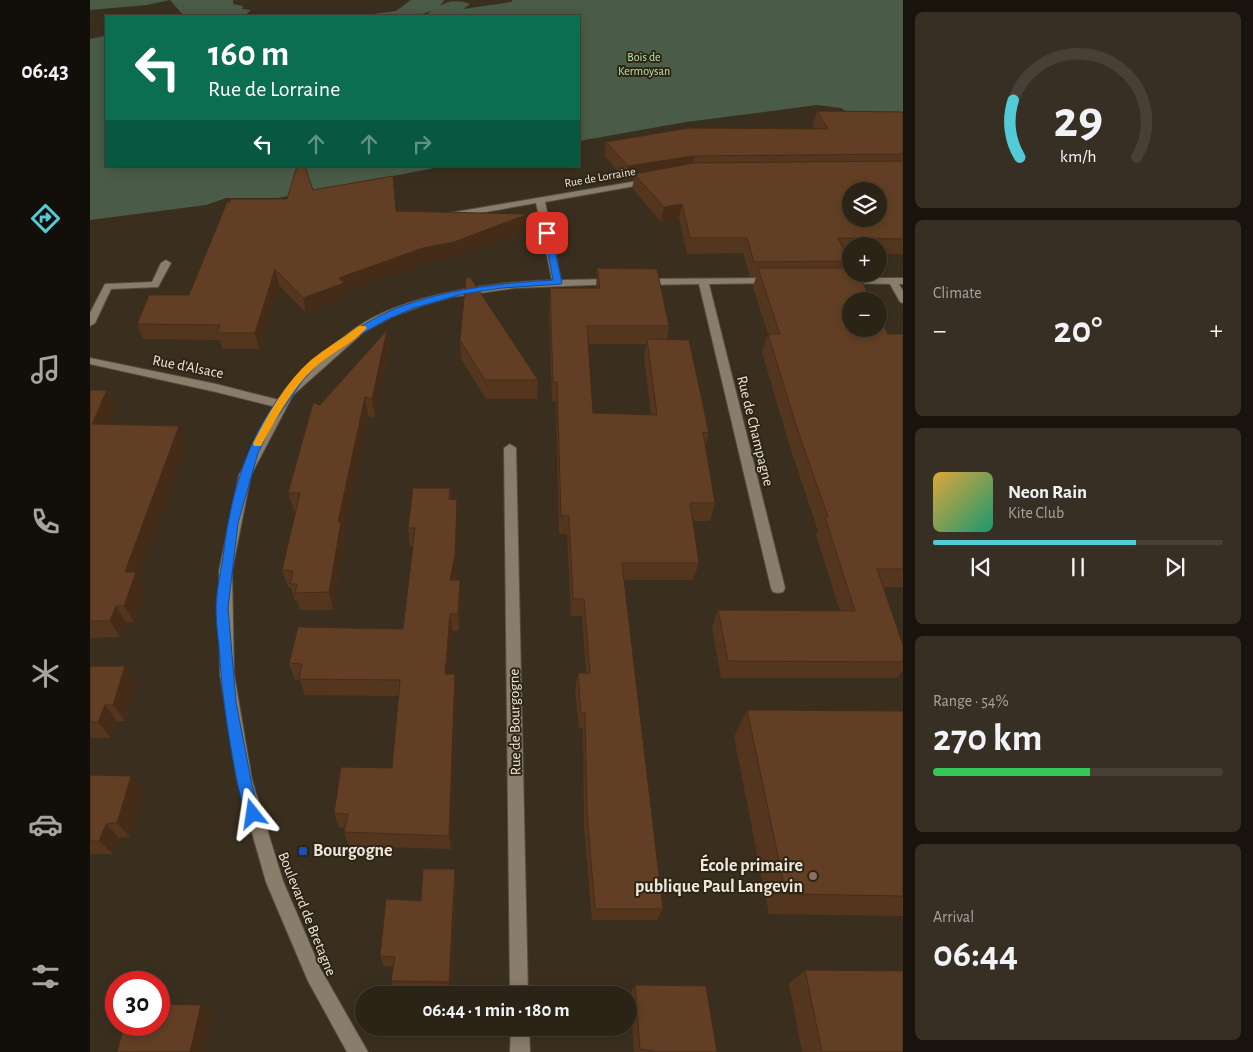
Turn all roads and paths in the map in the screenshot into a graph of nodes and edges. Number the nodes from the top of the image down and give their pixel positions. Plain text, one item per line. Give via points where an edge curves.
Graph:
1 (657, 179) edge
2 (540, 200) junction
3 (441, 217) edge
4 (166, 263) dead end
5 (703, 281) junction
6 (781, 281) edge
7 (830, 281) edge
8 (898, 281) edge
9 (558, 283) junction
10 (903, 300) edge
11 (90, 323) edge
12 (90, 362) edge
13 (279, 404) junction
14 (510, 448) dead end
15 (778, 588) dead end
16 (519, 986) edge
17 (520, 1036) edge
18 (358, 1052) edge
19 (520, 1052) edge

1 - 2 street, Rue de Lorraine
2 - 3 street, Rue de Lorraine
2 - 9 street
4 - 11 street via 156,285 108,286
5 - 6 street, Boulevard de Bretagne
5 - 9 street, Boulevard de Bretagne
5 - 15 street, Rue de Champagne
7 - 8 street
8 - 10 street
9 - 13 street, Boulevard de Bretagne via 462,292 410,306 339,343 299,378
12 - 13 street, Rue d'Alsace
13 - 18 street, Boulevard de Bretagne via 253,453 232,523 222,608 230,702 245,785 277,891 308,965
14 - 16 street, Rue de Bourgogne
17 - 19 street

